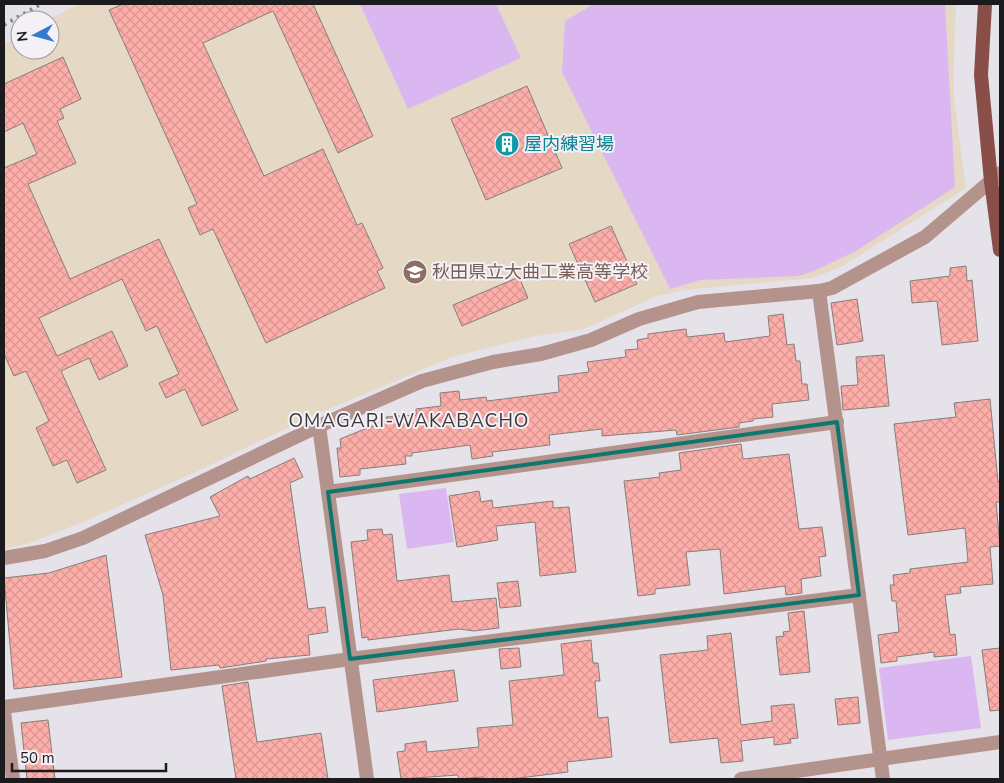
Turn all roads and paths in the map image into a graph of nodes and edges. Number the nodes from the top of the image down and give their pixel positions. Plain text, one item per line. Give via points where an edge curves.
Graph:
1 (984, 4) edge
2 (996, 177) edge
3 (1000, 250) edge
4 (819, 291) junction
5 (837, 422) junction
6 (319, 426) junction
7 (328, 492) junction
8 (4, 558) edge
9 (859, 594) junction
10 (350, 659) junction
11 (4, 707) edge
12 (4, 712) edge
13 (1000, 742) edge
14 (880, 760) junction
15 (12, 779) edge
16 (367, 779) edge
17 (741, 779) edge
18 (883, 779) edge

1 - 2 main road via 981,75
2 - 3 main road
2 - 4 street via 925,237 832,288
4 - 5 street
4 - 6 street via 698,302 639,319 591,340 422,381
5 - 7 street
5 - 9 street
6 - 7 street
6 - 8 street via 82,538 45,552
7 - 10 street
9 - 10 street
9 - 14 street
10 - 11 street
10 - 16 street
12 - 15 street
13 - 14 street
14 - 17 street
14 - 18 street

